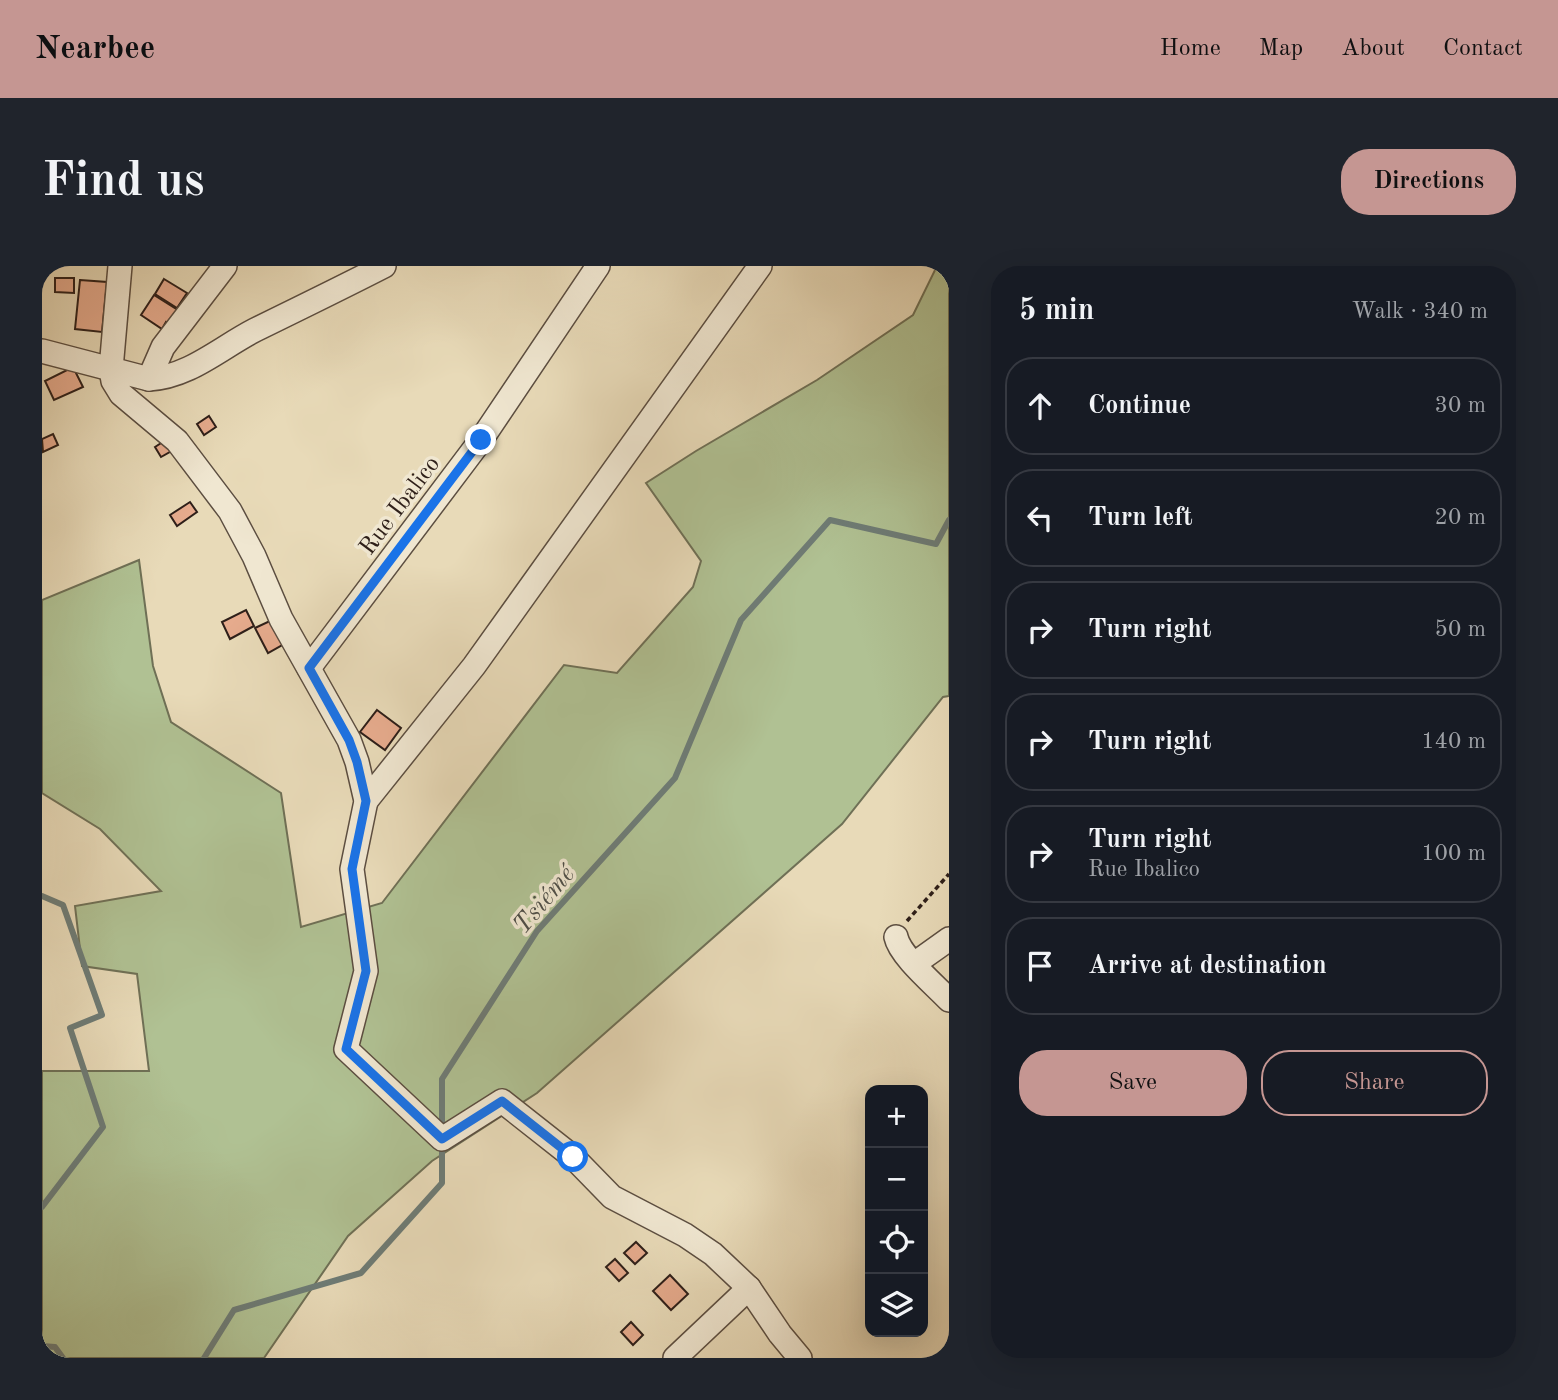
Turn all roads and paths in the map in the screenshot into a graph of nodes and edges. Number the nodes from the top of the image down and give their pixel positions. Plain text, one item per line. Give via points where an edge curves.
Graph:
1 (120, 266) edge
2 (225, 266) edge
3 (384, 266) edge
4 (598, 266) edge
5 (760, 266) edge
6 (42, 351) edge
7 (111, 369) junction
8 (149, 379) junction
9 (309, 668) junction
10 (366, 801) junction
11 (949, 874) edge
12 (896, 937) joint
13 (949, 939) edge
14 (914, 964) junction
15 (949, 1000) edge
16 (749, 1288) junction
17 (675, 1358) edge
18 (800, 1358) edge

1 - 7 street
2 - 8 street via 163,347
3 - 8 street via 253,331 181,373
4 - 9 street, Rue Ibalico via 481,440
5 - 10 street via 474,666
6 - 7 street
7 - 8 street
7 - 9 street via 121,394 177,441 230,511
9 - 10 street via 349,740
10 - 16 street via 352,869 366,971 346,1049 442,1139 502,1101 573,1157 612,1197 694,1241
11 - 12 path
12 - 14 street
13 - 14 street
14 - 15 street
16 - 17 street
16 - 18 street

